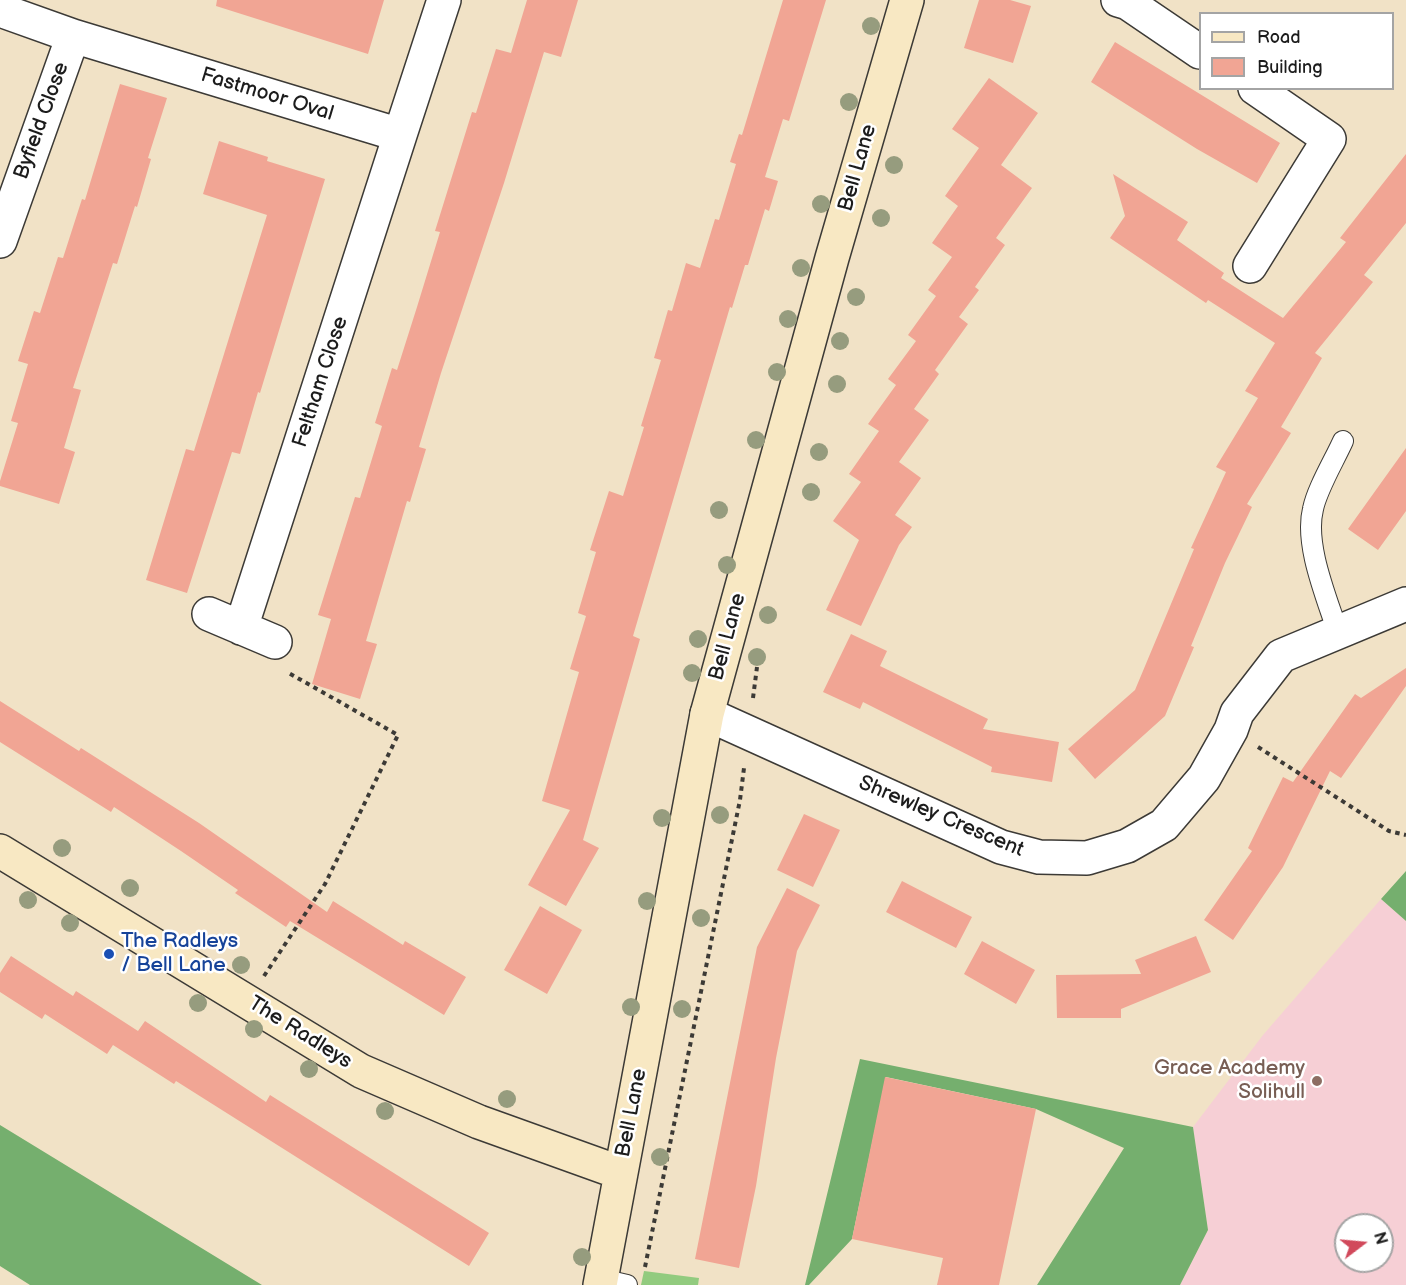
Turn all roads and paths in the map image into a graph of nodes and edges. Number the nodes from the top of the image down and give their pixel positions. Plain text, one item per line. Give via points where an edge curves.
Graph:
1 (444, 0) edge
2 (907, 0) edge
3 (1118, 0) edge
4 (0, 10) edge
5 (73, 36) junction
6 (1199, 51) edge
7 (1258, 90) edge
8 (400, 135) junction
9 (0, 241) edge
10 (1250, 266) dead end
11 (1343, 441) dead end
12 (1406, 604) edge
13 (209, 614) dead end
14 (241, 628) junction
15 (1338, 633) junction
16 (275, 642) joint
17 (760, 656) dead end
18 (753, 700) dead end
19 (707, 714) junction
20 (1230, 730) junction
21 (744, 767) dead end
22 (1406, 835) edge
23 (0, 851) edge
24 (247, 1001) junction
25 (621, 1173) junction
26 (644, 1271) dead end
27 (609, 1283) edge

1 - 8 street
2 - 19 street, Bell Lane
3 - 6 street
4 - 5 street, Fastmoor Oval
5 - 8 street, Fastmoor Oval
5 - 9 street, Byfield Close
7 - 10 street via 1329,139
8 - 14 street, Feltham Close
11 - 15 lane via 1311,519 1313,546
12 - 15 street, Shrewley Crescent
13 - 14 street
14 - 16 street
15 - 20 street, Shrewley Crescent via 1281,656 1237,713
16 - 24 path via 286,672 398,735 325,884
17 - 18 path
19 - 20 street, Shrewley Crescent via 1001,847 1039,857 1087,858 1126,846 1164,825 1204,778
19 - 25 street, Bell Lane
20 - 22 path via 1389,831
21 - 26 path
23 - 24 street, The Radleys
24 - 25 street, The Radleys via 361,1071 479,1122
25 - 27 street, Bell Lane

